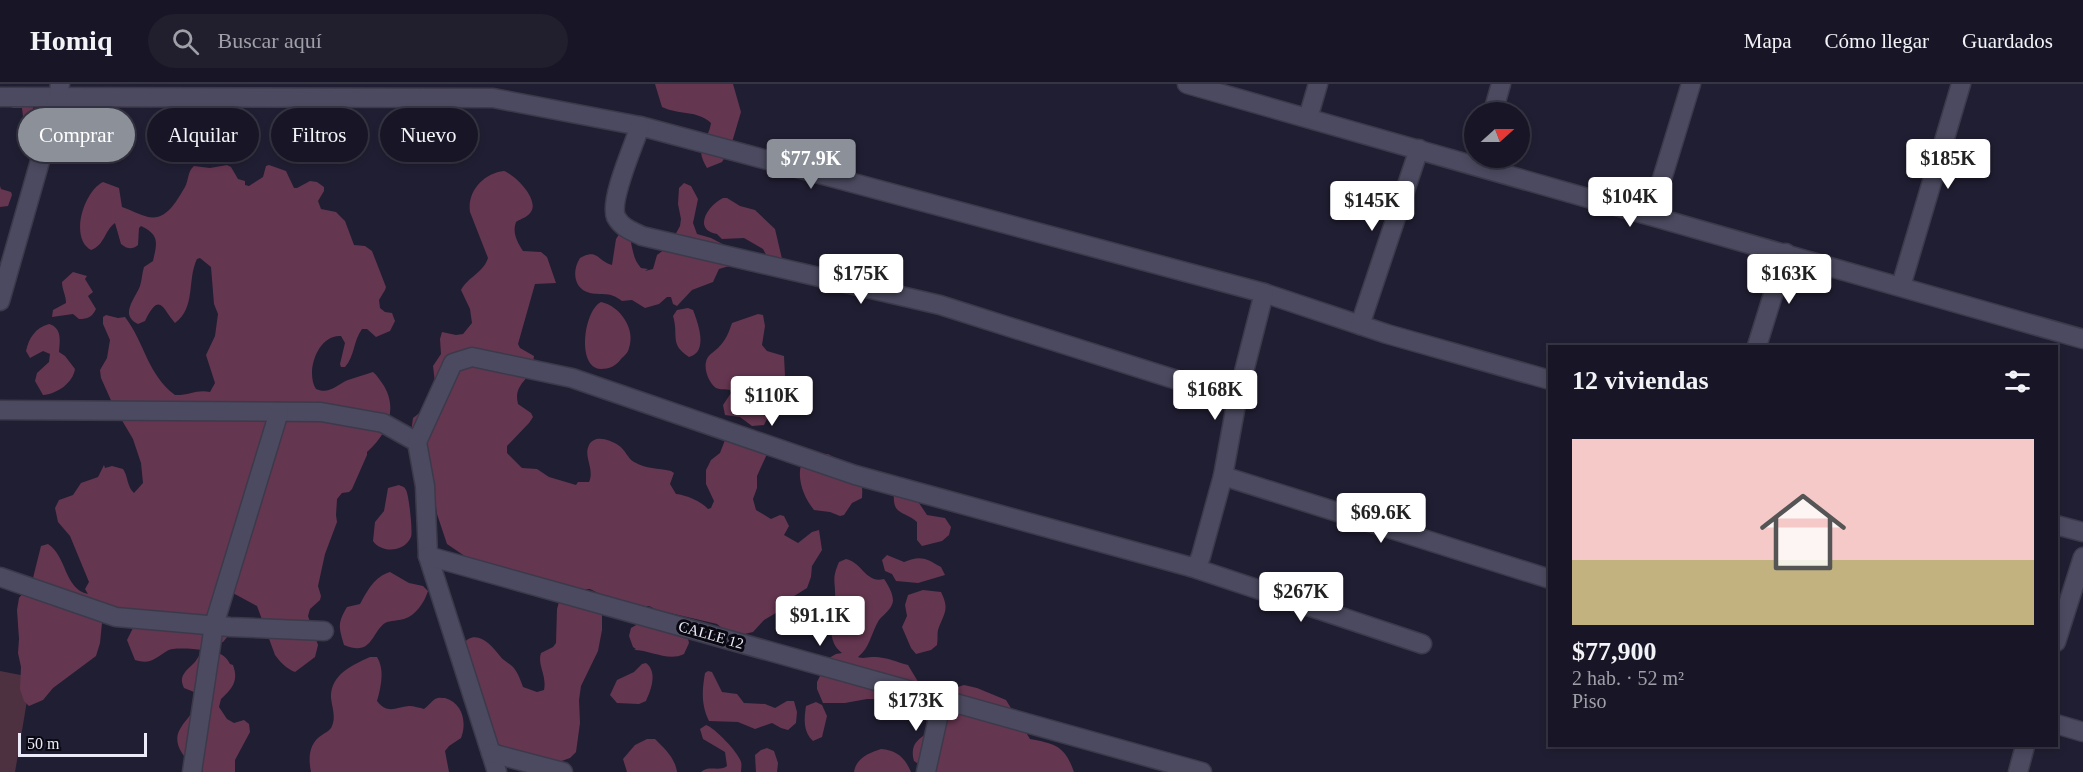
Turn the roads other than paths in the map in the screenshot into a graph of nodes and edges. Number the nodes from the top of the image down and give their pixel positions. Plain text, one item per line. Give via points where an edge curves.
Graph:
1 (1187, 84) edge
2 (1318, 84) edge
3 (1501, 84) edge
4 (1691, 84) edge
5 (1961, 84) edge
6 (59, 91) edge
7 (126, 91) edge
8 (417, 91) edge
9 (0, 97) edge
10 (1496, 102) edge
11 (1308, 118) junction
12 (640, 126) junction
13 (1419, 150) junction
14 (1464, 159) edge
15 (1498, 168) edge
16 (1651, 215) junction
17 (1786, 253) junction
18 (1901, 286) junction
19 (1264, 293) junction
20 (0, 301) edge
21 (1360, 325) junction
22 (2083, 339) edge
23 (1757, 345) edge
24 (1548, 379) edge
25 (1237, 399) junction
26 (0, 410) edge
27 (279, 412) junction
28 (417, 442) junction
29 (1223, 476) junction
30 (2058, 526) edge
31 (2083, 532) edge
32 (428, 556) junction
33 (2083, 557) edge
34 (1191, 567) junction
35 (0, 577) edge
36 (1548, 578) edge
37 (214, 625) junction
38 (324, 631) dead end
39 (2058, 636) edge
40 (1422, 644) dead end
41 (942, 700) junction
42 (2058, 725) edge
43 (2083, 732) edge
44 (2025, 747) edge
45 (491, 753) junction
46 (192, 772) edge
47 (497, 772) edge
48 (563, 772) edge
49 (926, 772) edge
50 (1202, 772) edge
51 (2018, 772) edge

1 - 11 street
2 - 11 street
3 - 10 street
4 - 16 street
5 - 18 street
6 - 7 street
6 - 9 street
6 - 20 street
7 - 8 street
8 - 12 street via 493,98
11 - 13 street
12 - 19 street
12 - 25 street via 614,199 620,222 642,236 940,305
13 - 14 street
13 - 21 street
15 - 16 street
16 - 17 street
17 - 18 street
17 - 23 street
18 - 22 street
19 - 21 street
19 - 25 street
21 - 24 street
25 - 29 street
26 - 27 street
27 - 28 street via 321,412 383,423
27 - 37 street
28 - 32 street via 425,486
28 - 34 street via 453,363 472,357 572,378 855,475
29 - 34 street via 1201,556
29 - 36 street
30 - 31 street
32 - 41 street, CALLE 12
32 - 45 street
33 - 39 street
34 - 40 street
35 - 37 street via 116,617
37 - 38 street
37 - 46 street
41 - 49 street
41 - 50 street, CALLE 12
42 - 43 street
44 - 51 street
45 - 47 street
45 - 48 street

